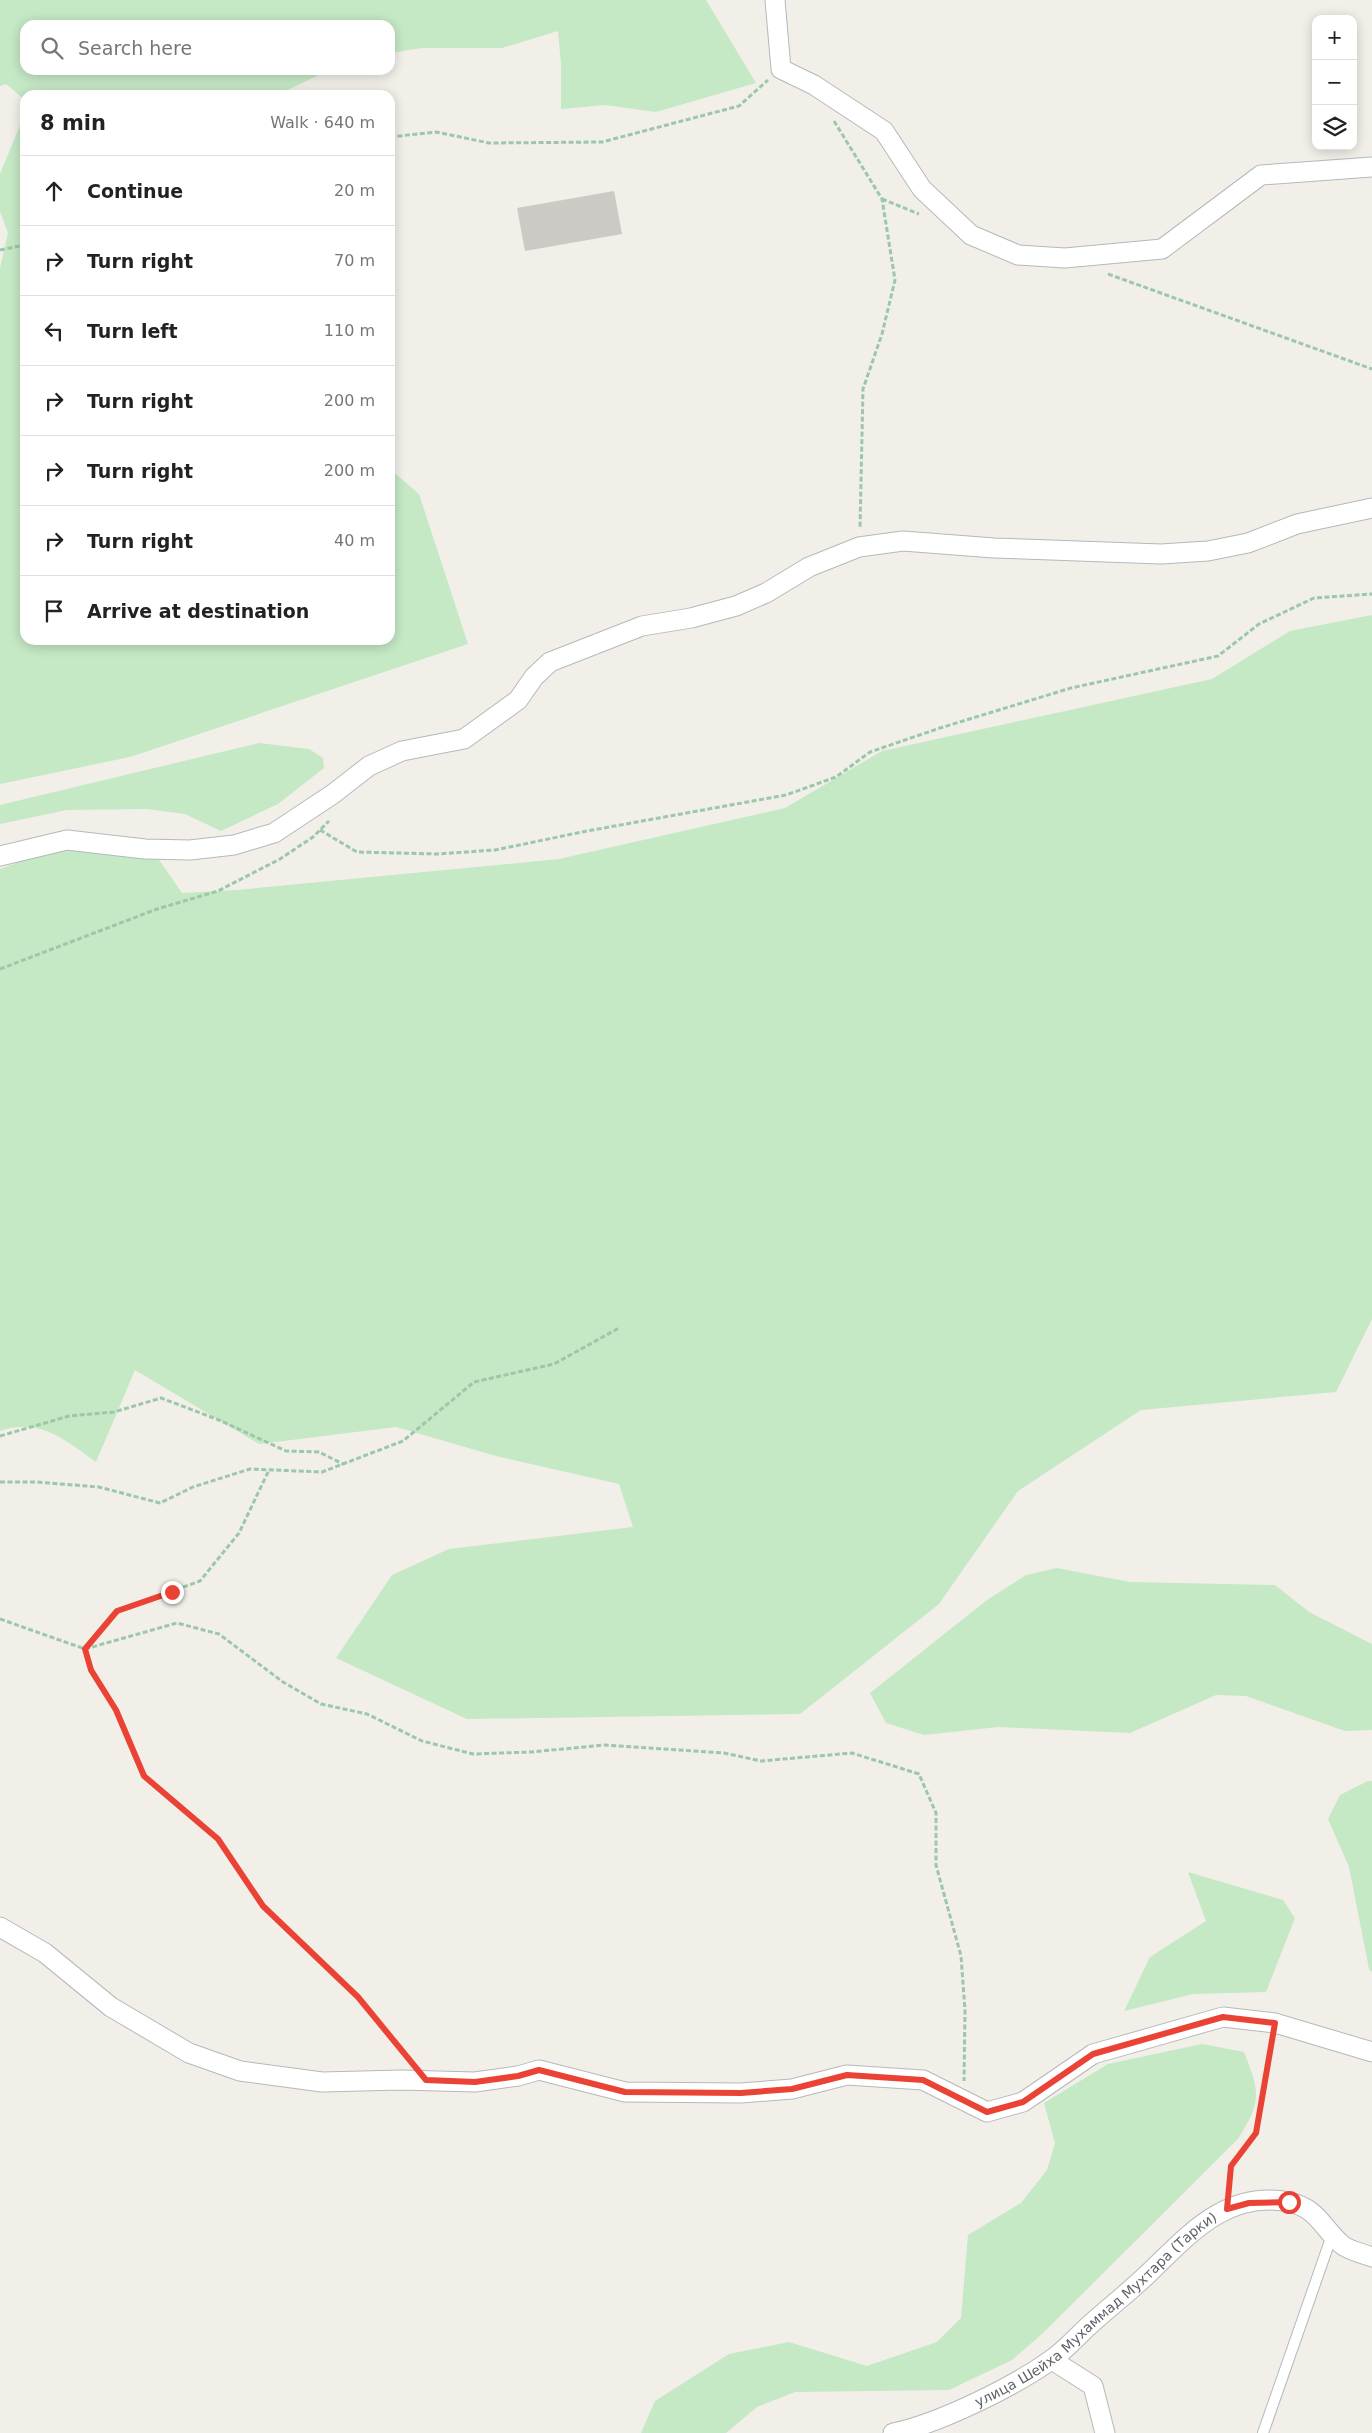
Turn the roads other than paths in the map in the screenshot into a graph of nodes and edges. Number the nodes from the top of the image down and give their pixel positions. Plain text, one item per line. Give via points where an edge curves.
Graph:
1 (776, 0) edge
2 (1372, 167) edge
3 (1372, 508) edge
4 (0, 856) edge
5 (0, 1927) edge
6 (1372, 2052) edge
7 (1332, 2235) junction
8 (1372, 2257) edge
9 (1052, 2360) junction
10 (893, 2433) edge
11 (1105, 2433) edge
12 (1263, 2433) edge

1 - 2 street via 781,69 814,85 884,131 922,189 971,235 1018,255 1065,258 1162,248 1261,175
3 - 4 street via 1297,524 1248,543 1208,551 1161,554 903,541 859,548 808,567 766,593 736,606 642,626 550,662 534,677 518,700 464,739 402,751 369,766 274,833 234,845 190,850 145,849 67,840
5 - 6 street via 44,1953 111,2006 189,2053 240,2071 322,2082 475,2082 539,2070 625,2092 741,2093 792,2089 847,2075 923,2080 987,2112 1023,2102 1093,2054 1223,2017 1275,2023
7 - 8 street, улица Шейха Мухаммад Мухтара (Тарки) via 1342,2245
7 - 9 street, улица Шейха Мухаммад Мухтара (Тарки) via 1308,2209 1289,2202 1249,2203 1227,2209 1185,2236
7 - 12 lane
9 - 10 street, улица Шейха Мухаммад Мухтара (Тарки) via 946,2415
9 - 11 street via 1093,2386

